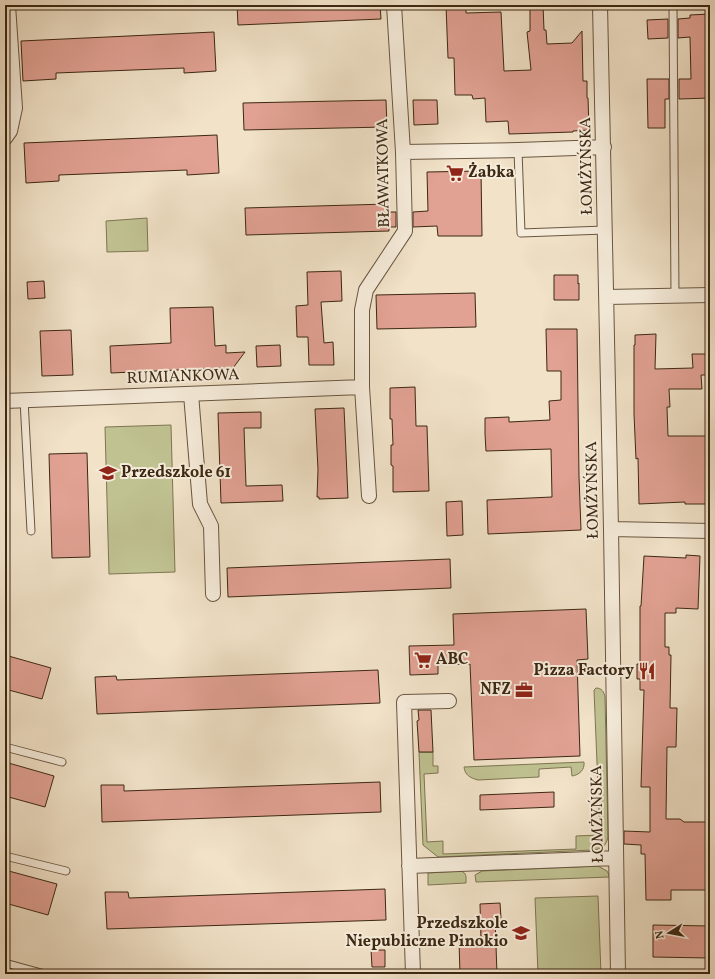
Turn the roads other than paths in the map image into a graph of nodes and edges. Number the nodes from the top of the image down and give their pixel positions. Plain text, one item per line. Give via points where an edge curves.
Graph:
1 (8, 5) edge
2 (394, 5) edge
3 (600, 5) edge
4 (673, 5) edge
5 (5, 138) edge
6 (604, 147) junction
7 (518, 150) junction
8 (403, 152) junction
9 (606, 230) junction
10 (710, 295) edge
11 (675, 296) junction
12 (607, 297) junction
13 (362, 386) junction
14 (191, 394) junction
15 (24, 400) junction
16 (5, 401) edge
17 (369, 496) dead end
18 (611, 529) junction
19 (31, 531) dead end
20 (710, 531) edge
21 (213, 594) dead end
22 (449, 701) dead end
23 (5, 747) edge
24 (62, 762) dead end
25 (5, 856) edge
26 (616, 858) junction
27 (409, 866) junction
28 (66, 871) dead end
29 (5, 963) edge
30 (45, 974) edge
31 (412, 974) edge
32 (618, 974) edge

1 - 5 street via 15,108 10,131
2 - 8 street, BŁAWATKOWA
3 - 6 street, ŁOMŻYŃSKA
4 - 11 lane
6 - 7 street
6 - 9 street, ŁOMŻYŃSKA
7 - 8 street
7 - 9 lane via 521,232
8 - 13 street, BŁAWATKOWA via 404,231 366,290 362,310
9 - 12 street, ŁOMŻYŃSKA
10 - 11 street
11 - 12 street
12 - 18 street, ŁOMŻYŃSKA
13 - 14 street, RUMIANKOWA
13 - 17 street, BŁAWATKOWA
14 - 15 street, RUMIANKOWA
14 - 21 street via 200,504 210,526
15 - 16 street, RUMIANKOWA
15 - 19 lane
18 - 20 street
18 - 26 street, ŁOMŻYŃSKA
22 - 27 street via 404,702
23 - 24 lane
25 - 28 lane
26 - 27 street
26 - 32 street, ŁOMŻYŃSKA
27 - 31 street
29 - 30 lane

